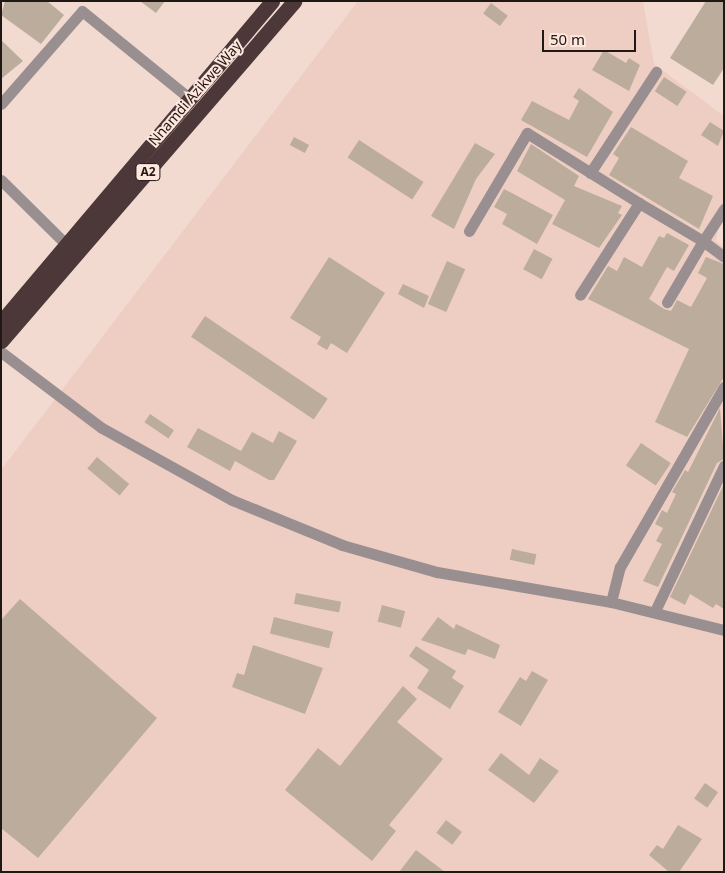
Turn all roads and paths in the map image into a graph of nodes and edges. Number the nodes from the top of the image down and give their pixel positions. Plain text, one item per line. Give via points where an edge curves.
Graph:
1 (272, 1) edge
2 (294, 1) edge
3 (656, 72) dead end
4 (188, 97) junction
5 (1, 104) edge
6 (590, 173) junction
7 (1, 180) edge
8 (638, 203) junction
9 (724, 209) edge
10 (469, 231) dead end
11 (703, 241) junction
12 (67, 245) junction
13 (724, 256) edge
14 (580, 295) dead end
15 (667, 302) dead end
16 (1, 322) edge
17 (1, 341) edge
18 (1, 352) edge
19 (724, 387) edge
20 (724, 466) edge
21 (611, 602) junction
22 (655, 611) junction
23 (724, 630) edge

1 - 4 highway, Nnamdi Azikwe Way / A2
2 - 17 highway, Nnamdi Azikwe Way / A2
3 - 6 street
4 - 5 street via 82,11
4 - 12 highway, Nnamdi Azikwe Way / A2
6 - 8 street
6 - 10 street via 526,133
7 - 12 street
8 - 11 street
8 - 14 street
9 - 11 street
11 - 13 street
11 - 15 street
12 - 16 highway, Nnamdi Azikwe Way / A2
18 - 21 street via 102,428 232,500 342,546 438,572
19 - 21 street via 620,566
20 - 22 street
21 - 22 street
22 - 23 street

